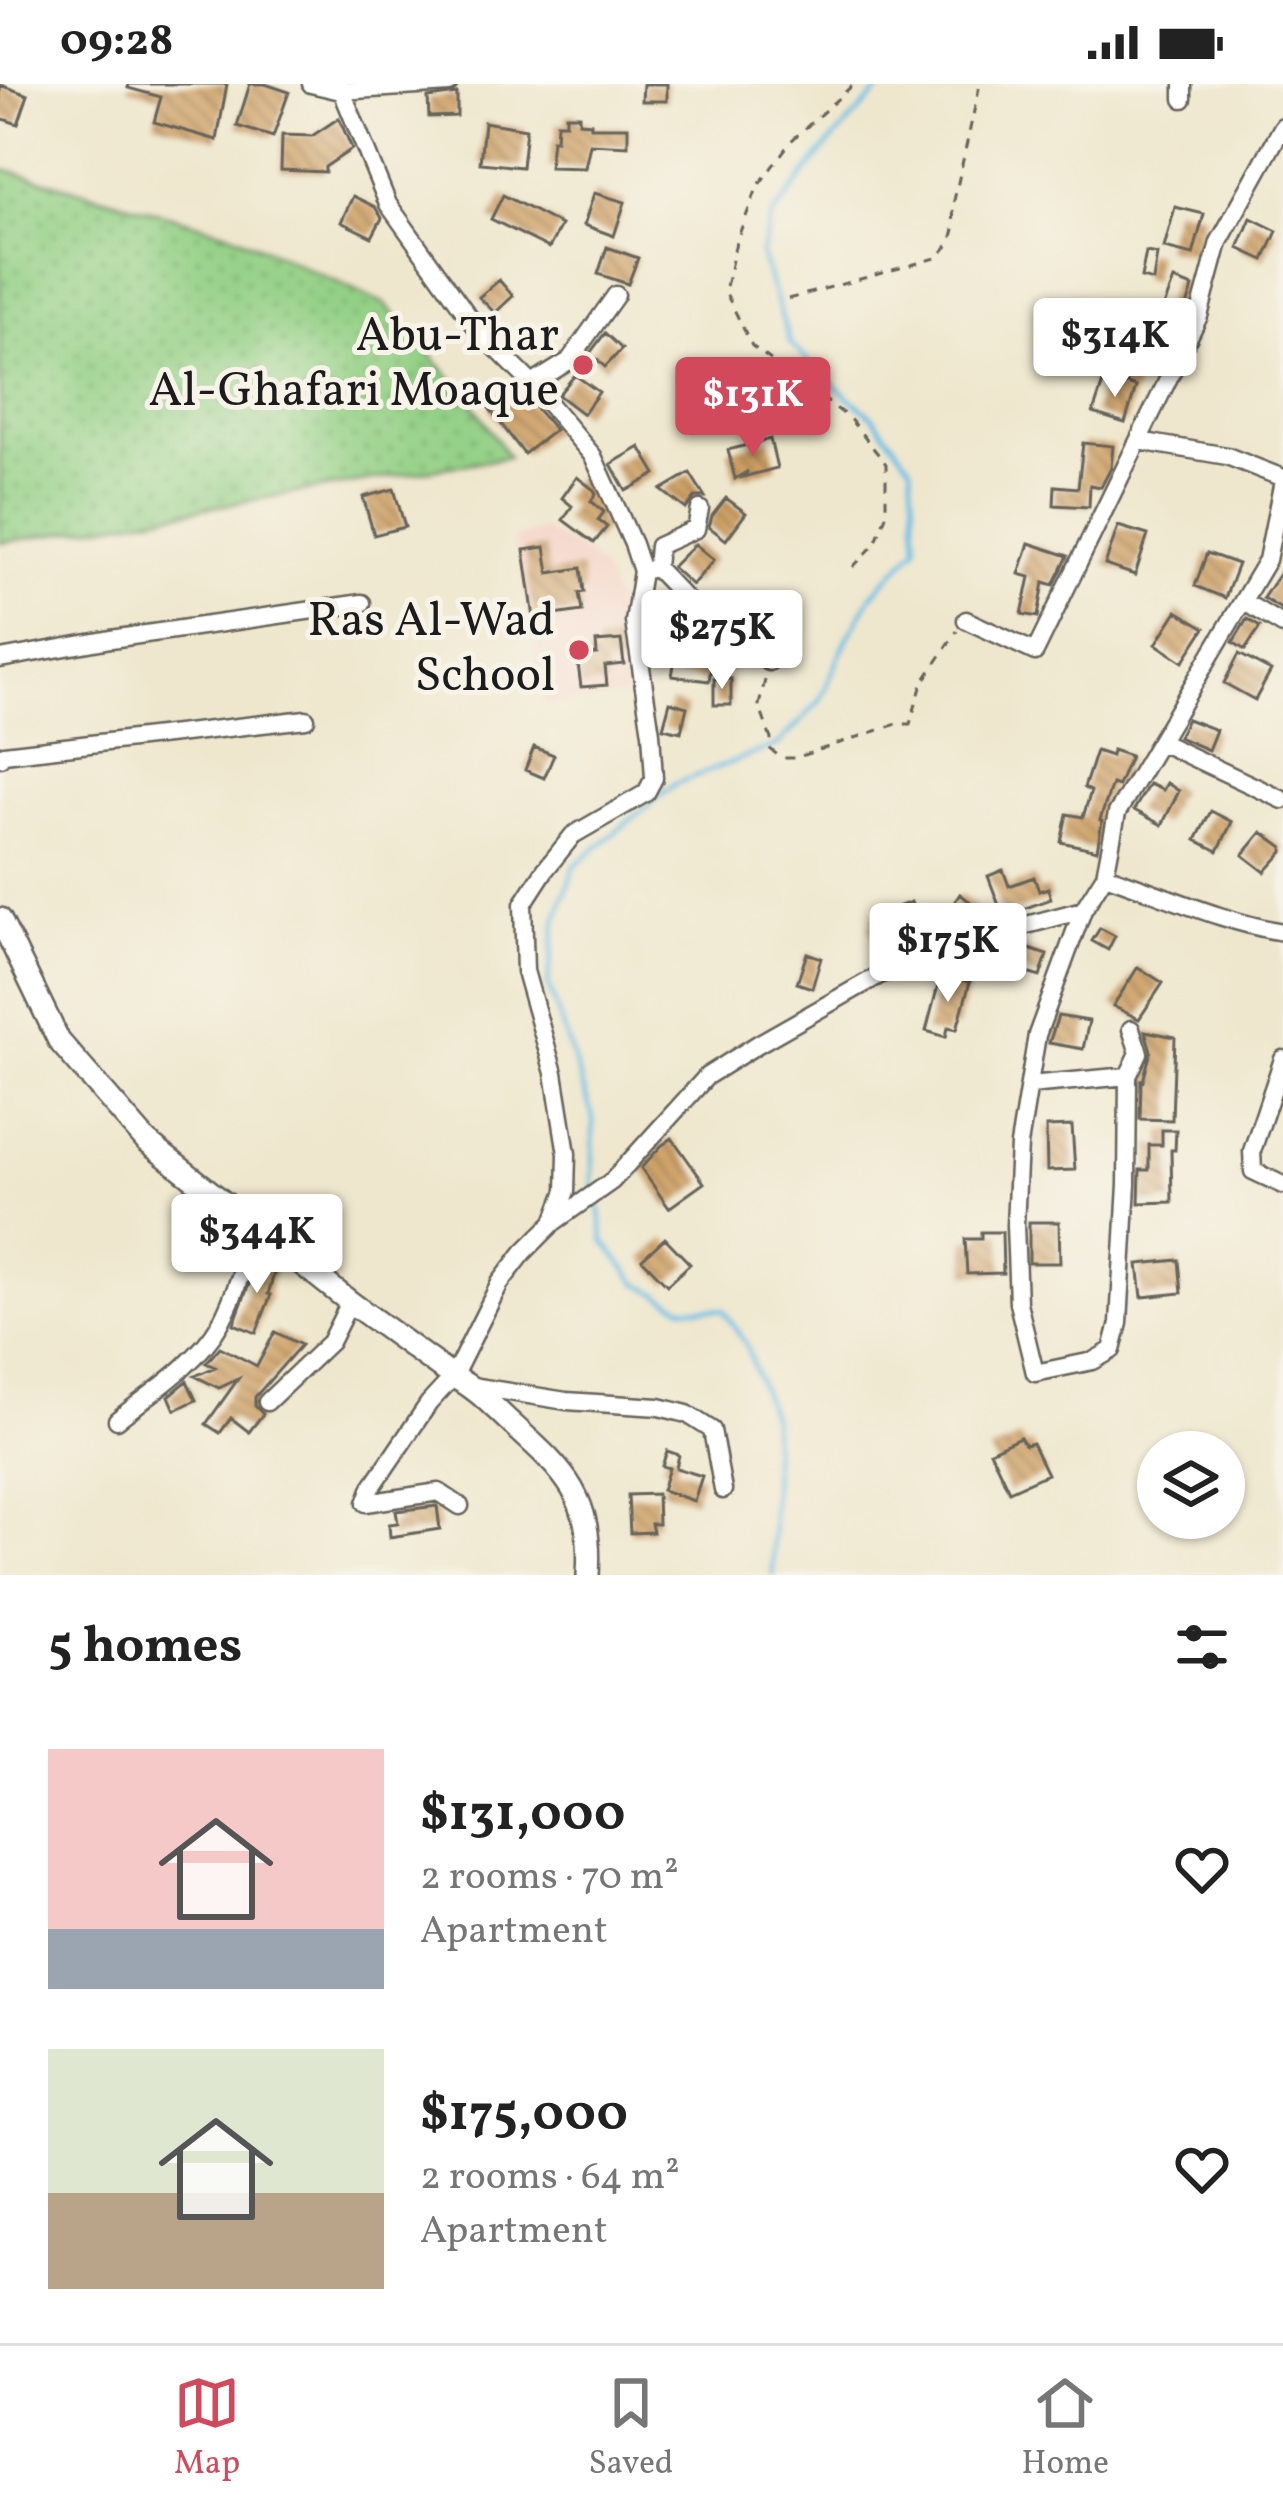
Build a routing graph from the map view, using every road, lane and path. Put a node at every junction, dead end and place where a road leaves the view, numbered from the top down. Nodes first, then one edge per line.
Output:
1 (310, 84) edge
2 (449, 84) edge
3 (854, 84) edge
4 (980, 84) edge
5 (340, 87) edge
6 (1283, 126) edge
7 (616, 295) dead end
8 (788, 299) dead end
9 (532, 384) junction
10 (1139, 441) junction
11 (1283, 480) edge
12 (700, 509) dead end
13 (853, 568) dead end
14 (649, 569) junction
15 (1244, 602) junction
16 (362, 603) dead end
17 (966, 620) joint
18 (1283, 625) edge
19 (0, 659) edge
20 (769, 662) joint
21 (306, 719) dead end
22 (1160, 742) junction
23 (0, 758) edge
24 (1283, 800) edge
25 (1106, 875) junction
26 (1083, 910) junction
27 (0, 919) edge
28 (1283, 932) edge
29 (1131, 1029) dead end
30 (1283, 1059) edge
31 (1128, 1076) junction
32 (1029, 1085) junction
33 (1283, 1185) edge
34 (554, 1222) junction
35 (255, 1226) junction
36 (350, 1302) junction
37 (462, 1382) junction
38 (267, 1402) dead end
39 (117, 1420) dead end
40 (723, 1490) dead end
41 (460, 1506) dead end
42 (588, 1575) edge

1 - 5 street
2 - 5 street
3 - 13 path
4 - 8 path
5 - 9 street
6 - 10 street
7 - 9 street
9 - 14 street
10 - 11 street
10 - 17 street
11 - 15 street
12 - 14 street
14 - 20 street
14 - 34 street
15 - 18 street
15 - 22 street
16 - 19 street
17 - 20 path
21 - 23 street
22 - 24 street
22 - 25 street
25 - 26 street
25 - 28 street
26 - 32 street
26 - 34 street
27 - 35 street
29 - 31 street
30 - 33 street
31 - 32 street
31 - 32 street
34 - 37 street
35 - 36 street
35 - 39 street
36 - 37 street
36 - 38 street
37 - 40 street
37 - 41 street
37 - 42 street

